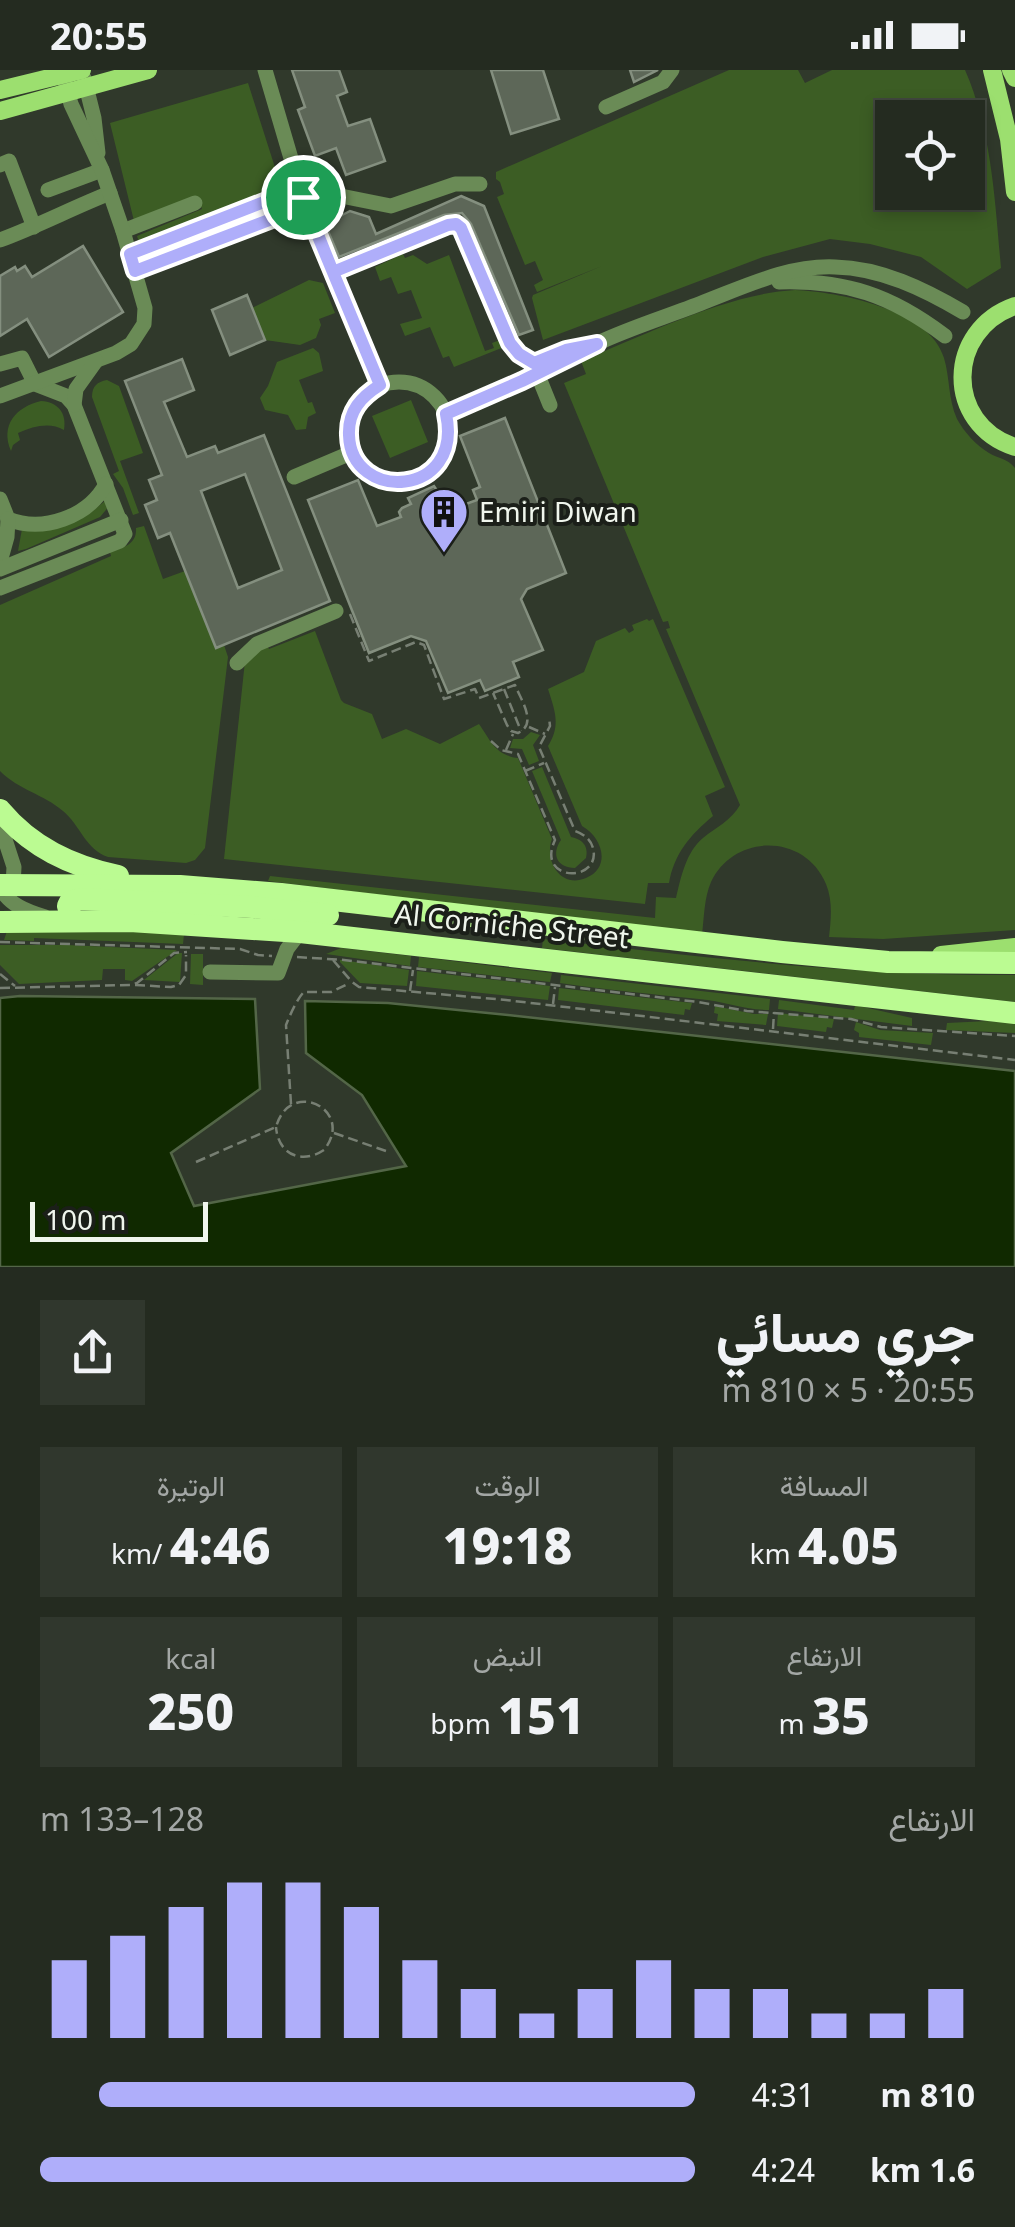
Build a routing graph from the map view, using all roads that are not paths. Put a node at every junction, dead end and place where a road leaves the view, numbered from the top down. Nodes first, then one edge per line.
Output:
1 (148, 70) edge
2 (672, 70) edge
3 (992, 70) edge
4 (1011, 70) edge
5 (264, 71) edge
6 (84, 78) edge
7 (1015, 78) edge
8 (65, 83) junction
9 (0, 90) edge
10 (606, 106) dead end
11 (0, 111) edge
12 (0, 165) edge
13 (100, 166) junction
14 (480, 184) dead end
15 (48, 190) dead end
16 (1015, 192) edge
17 (303, 197) junction
18 (111, 198) junction
19 (195, 202) dead end
20 (34, 227) junction
21 (123, 231) junction
22 (0, 240) edge
23 (333, 272) junction
24 (750, 284) junction
25 (1015, 287) edge
26 (1008, 309) edge
27 (963, 312) dead end
28 (945, 336) dead end
29 (96, 361) junction
30 (0, 364) edge
31 (535, 368) junction
32 (35, 384) junction
33 (380, 385) junction
34 (0, 396) edge
35 (550, 405) dead end
36 (74, 406) junction
37 (446, 414) junction
38 (1015, 447) edge
39 (353, 452) junction
40 (294, 478) dead end
41 (106, 484) junction
42 (0, 499) edge
43 (8, 519) junction
44 (121, 520) junction
45 (0, 566) edge
46 (0, 588) edge
47 (336, 611) road end
48 (237, 663) dead end
49 (0, 810) edge
50 (0, 824) edge
51 (155, 884) junction
52 (4, 890) edge
53 (480, 918) junction
54 (64, 921) junction
55 (0, 922) edge
56 (268, 929) junction
57 (300, 932) junction
58 (1015, 947) edge
59 (283, 959) junction
60 (888, 962) junction
61 (1015, 963) edge
62 (210, 972) dead end
63 (1015, 1012) edge

1 - 6 main road
2 - 10 street
3 - 16 main road
4 - 7 main road
5 - 17 street
6 - 8 main road
6 - 13 street
8 - 9 main road
8 - 11 main road
8 - 13 street
12 - 20 street
13 - 15 street
13 - 18 street
14 - 17 street
17 - 23 street
18 - 20 street
18 - 21 street
19 - 21 street
20 - 22 street
21 - 29 street
23 - 31 street
23 - 33 street
24 - 27 street
24 - 28 street
24 - 31 street
25 - 26 main road
26 - 38 main road
29 - 32 street
29 - 36 street
30 - 32 street
31 - 35 street
31 - 37 street
32 - 34 street
32 - 36 street
33 - 37 street
33 - 39 street
36 - 41 street
37 - 39 street
39 - 40 street
41 - 43 street
41 - 44 street
42 - 43 street
43 - 45 street
44 - 45 street
44 - 46 street
47 - 48 street
49 - 51 highway
50 - 52 street
51 - 52 highway, Al Corniche Street
51 - 53 highway, Al Corniche Street
52 - 54 street
53 - 54 highway
53 - 60 highway, Al Corniche Street
54 - 55 highway, Al Corniche Street
54 - 56 highway, Al Corniche Street
56 - 57 highway, Al Corniche Street
56 - 59 street
57 - 59 street
57 - 63 highway, Al Corniche Street
58 - 60 main road
59 - 62 street
60 - 61 highway, Al Corniche Street

